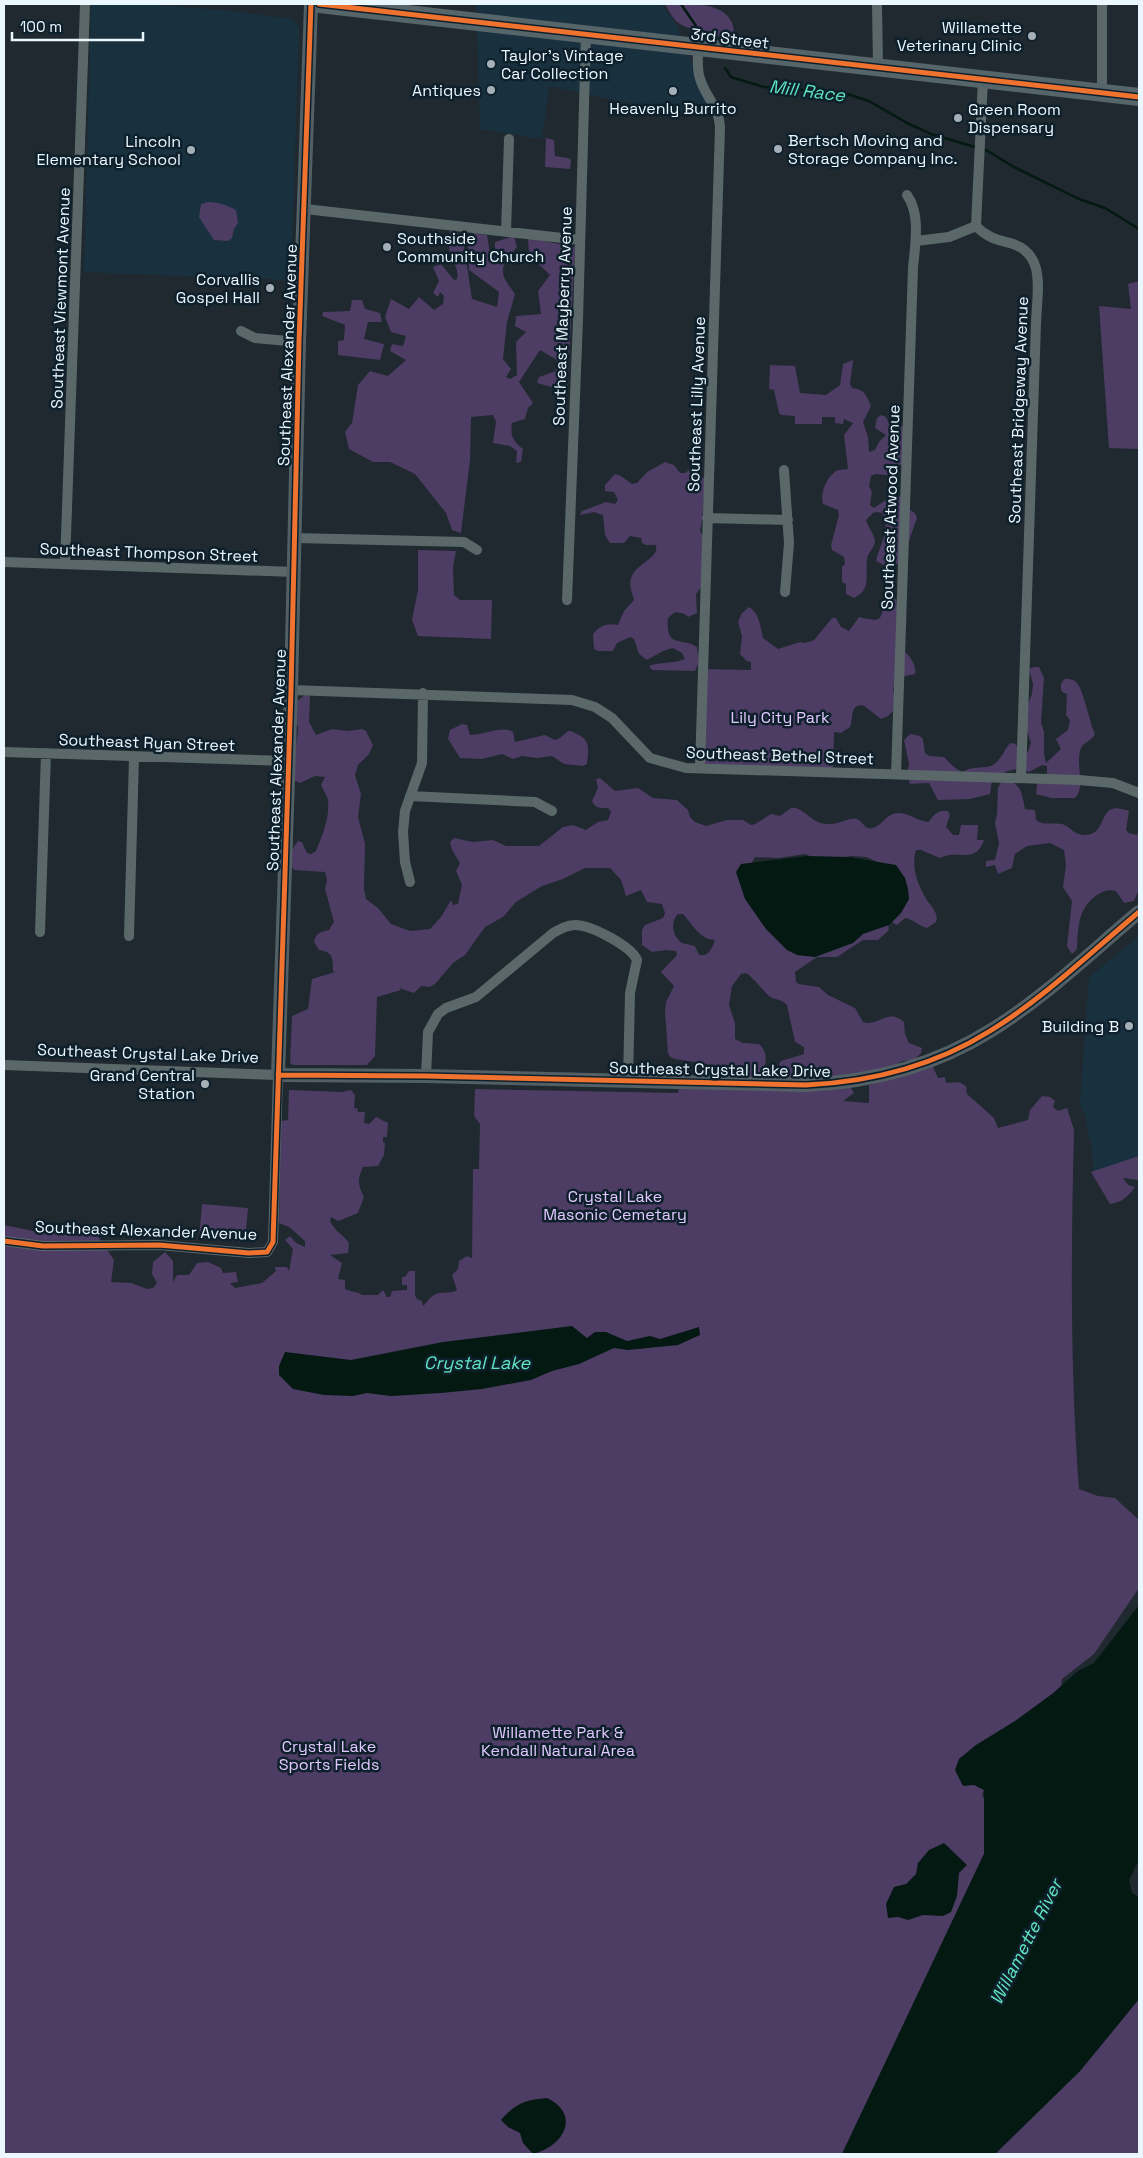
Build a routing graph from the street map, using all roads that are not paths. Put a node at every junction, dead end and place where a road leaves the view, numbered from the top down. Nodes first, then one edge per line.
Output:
1 (85, 4) edge
2 (312, 4) edge
3 (319, 4) edge
4 (877, 4) edge
5 (1102, 4) edge
6 (586, 34) junction
7 (698, 47) junction
8 (878, 68) junction
9 (983, 79) junction
10 (1102, 93) junction
11 (1139, 97) edge
12 (509, 139) dead end
13 (907, 195) dead end
14 (305, 209) junction
15 (976, 226) junction
16 (506, 232) junction
17 (580, 240) junction
18 (916, 241) junction
19 (241, 331) dead end
20 (299, 342) junction
21 (784, 470) dead end
22 (707, 518) junction
23 (788, 520) junction
24 (295, 538) junction
25 (477, 550) dead end
26 (4, 562) edge
27 (65, 564) junction
28 (294, 572) junction
29 (785, 592) dead end
30 (567, 600) dead end
31 (291, 690) junction
32 (423, 693) junction
33 (4, 752) edge
34 (46, 753) junction
35 (134, 757) junction
36 (288, 761) junction
37 (700, 768) junction
38 (896, 774) junction
39 (1021, 778) junction
40 (1139, 784) edge
41 (1124, 786) junction
42 (1139, 792) edge
43 (410, 796) junction
44 (552, 811) dead end
45 (410, 882) dead end
46 (1139, 912) edge
47 (40, 932) dead end
48 (129, 936) dead end
49 (4, 1065) edge
50 (278, 1075) junction
51 (426, 1076) junction
52 (628, 1080) junction
53 (4, 1241) edge

1 - 27 street, Southeast Viewmont Avenue
2 - 14 street, Southeast Alexander Avenue
3 - 6 highway, 3rd Street
4 - 8 street
5 - 10 street
6 - 7 highway, 3rd Street
6 - 17 street, Southeast Mayberry Avenue
7 - 8 highway, 3rd Street
7 - 22 street, Southeast Lilly Avenue
8 - 9 highway, 3rd Street
9 - 10 highway, 3rd Street
9 - 15 street
10 - 11 highway, 3rd Street
12 - 16 street
13 - 18 street, Southeast Atwood Avenue
14 - 16 street
14 - 20 street, Southeast Alexander Avenue
15 - 18 street
15 - 39 street, Southeast Bridgeway Avenue
16 - 17 street
17 - 30 street, Southeast Mayberry Avenue
18 - 38 street, Southeast Atwood Avenue
19 - 20 street
20 - 24 street, Southeast Alexander Avenue
21 - 23 street
22 - 23 street
22 - 37 street, Southeast Lilly Avenue
23 - 29 street
24 - 25 street
24 - 28 street, Southeast Alexander Avenue
26 - 27 street, Southeast Thompson Street
27 - 28 street, Southeast Thompson Street
28 - 31 street, Southeast Alexander Avenue
31 - 32 street, Southeast Bethel Street
31 - 36 street, Southeast Alexander Avenue
32 - 37 street, Southeast Bethel Street
32 - 43 street
33 - 34 street, Southeast Ryan Street
34 - 35 street, Southeast Ryan Street
34 - 47 street
35 - 36 street, Southeast Ryan Street
35 - 48 street
36 - 50 street, Southeast Alexander Avenue
37 - 38 street, Southeast Bethel Street
38 - 39 street, Southeast Bethel Street
39 - 41 street, Southeast Bethel Street
40 - 41 street
41 - 42 street, Southeast Bethel Street
43 - 44 street
43 - 45 street
46 - 52 street, Southeast Crystal Lake Drive
49 - 50 street, Southeast Crystal Lake Drive
50 - 51 street, Southeast Crystal Lake Drive
50 - 53 street, Southeast Alexander Avenue
51 - 52 street, Southeast Crystal Lake Drive
51 - 52 street

